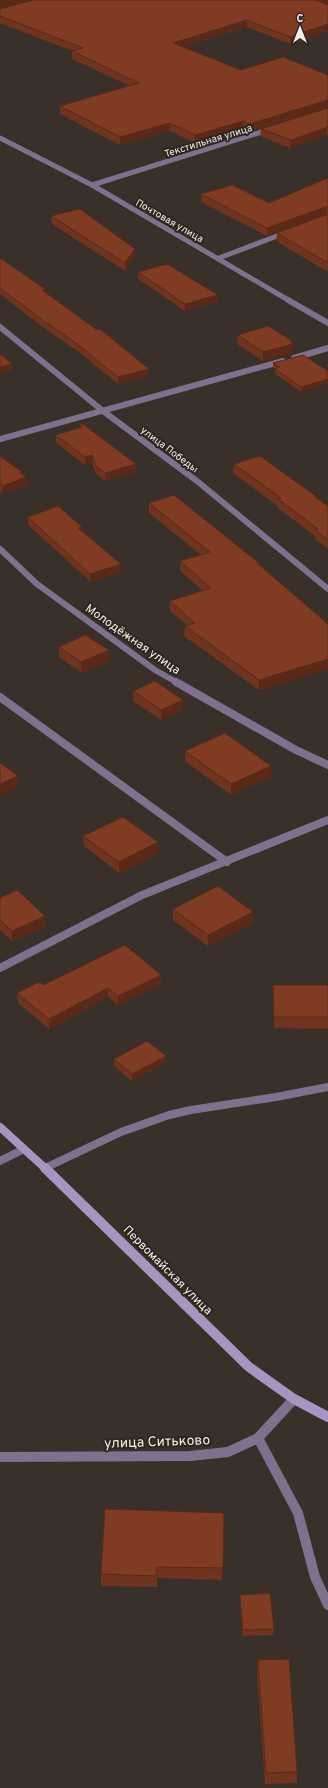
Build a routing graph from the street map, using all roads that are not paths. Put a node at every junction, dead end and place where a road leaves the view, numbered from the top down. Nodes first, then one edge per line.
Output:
1 (276, 128) edge
2 (0, 138) edge
3 (92, 185) junction
4 (292, 231) edge
5 (219, 258) junction
6 (328, 323) edge
7 (0, 327) edge
8 (328, 348) edge
9 (103, 412) junction
10 (0, 439) edge
11 (0, 549) edge
12 (328, 589) edge
13 (0, 697) edge
14 (328, 765) edge
15 (328, 820) edge
16 (227, 862) junction
17 (0, 968) edge
18 (328, 1087) edge
19 (0, 1127) edge
20 (24, 1149) junction
21 (0, 1161) edge
22 (45, 1168) junction
23 (294, 1400) junction
24 (328, 1417) edge
25 (258, 1438) junction
26 (0, 1457) edge
27 (328, 1605) edge

1 - 3 street, Текстильная улица
2 - 3 street, Почтовая улица
3 - 5 street, Почтовая улица
4 - 5 street
5 - 6 street, Почтовая улица
7 - 9 street, улица Победы
8 - 9 street
9 - 10 street
9 - 12 street, улица Победы
11 - 14 street, Молодёжная улица
13 - 16 street
15 - 16 street
16 - 17 street
18 - 22 street
19 - 20 main road, Первомайская улица
20 - 21 street
20 - 22 main road, Первомайская улица
22 - 23 main road, Первомайская улица
23 - 24 main road, Первомайская улица
23 - 25 street, улица Ситьково
25 - 26 street, улица Ситьково
25 - 27 street

